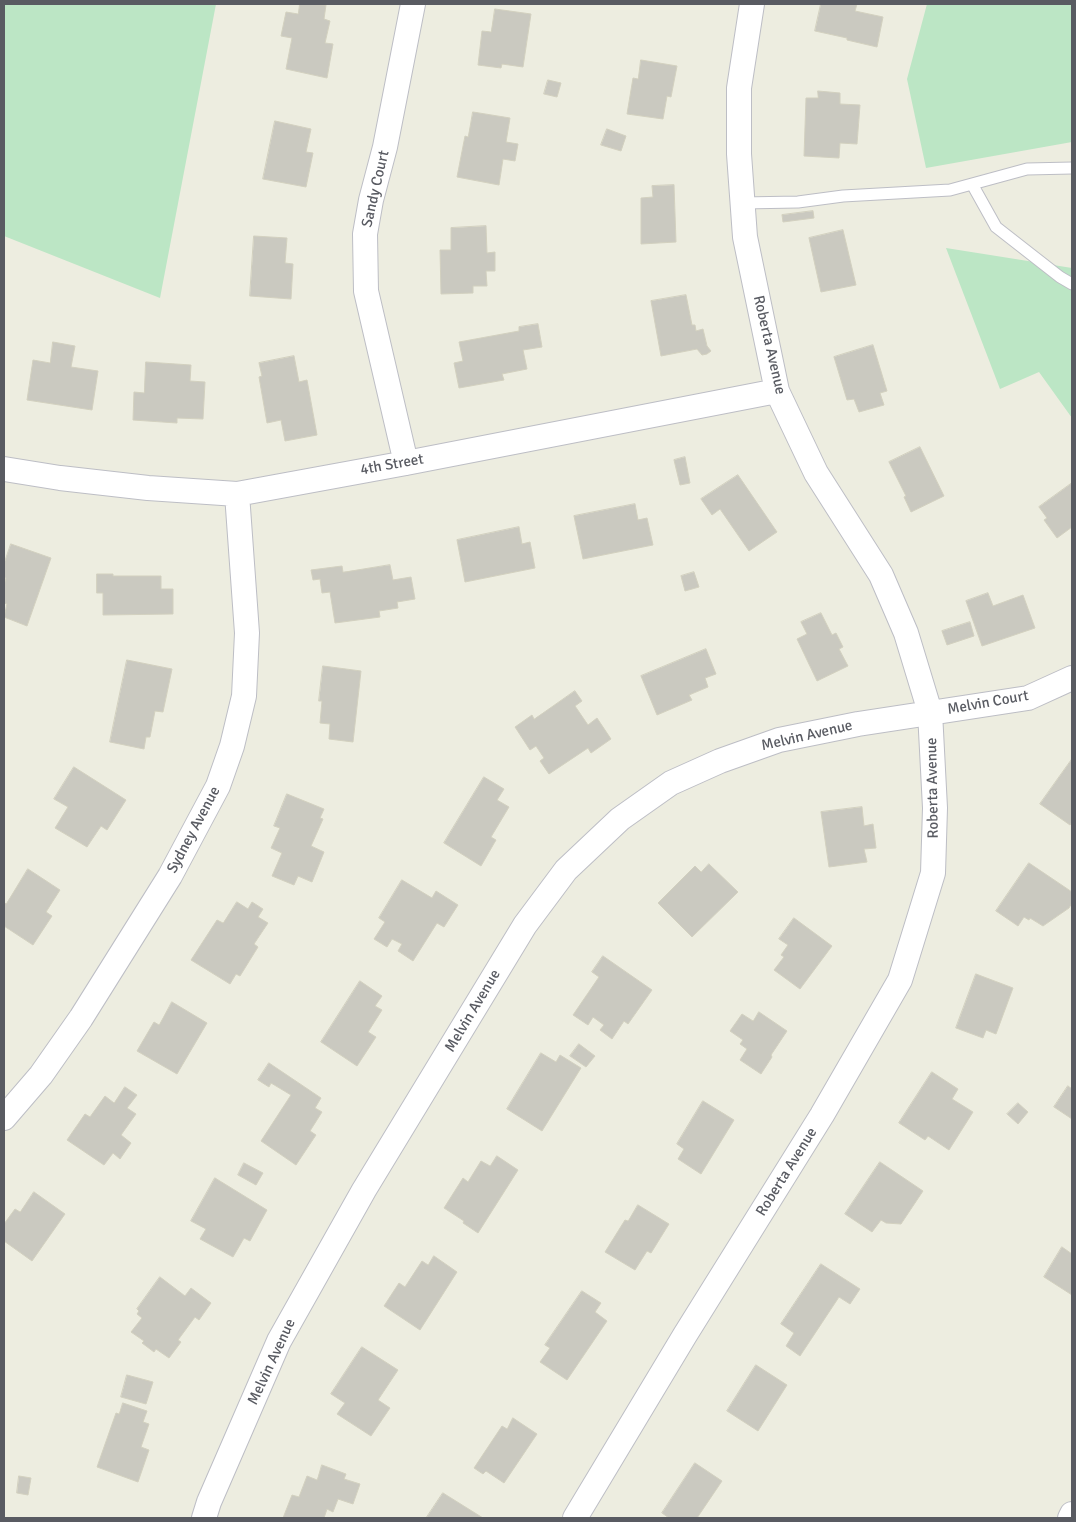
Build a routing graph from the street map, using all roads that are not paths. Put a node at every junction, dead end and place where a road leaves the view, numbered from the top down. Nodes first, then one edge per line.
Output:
1 (413, 4) edge
2 (747, 5) edge
3 (1072, 168) edge
4 (972, 184) junction
5 (742, 204) junction
6 (1072, 284) edge
7 (777, 391) junction
8 (406, 463) junction
9 (4, 469) edge
10 (236, 494) junction
11 (1072, 678) edge
12 (930, 712) junction
13 (4, 1118) edge
14 (1072, 1514) edge
15 (204, 1518) edge
16 (575, 1518) edge
17 (1070, 1518) edge

1 - 8 street, Sandy Court
2 - 5 street, Roberta Avenue
3 - 4 lane
4 - 5 lane
4 - 6 lane
5 - 7 street, Roberta Avenue
7 - 8 street, 4th Street
7 - 12 street, Roberta Avenue
8 - 10 street, 4th Street
9 - 10 street, 4th Street
10 - 13 street, Sydney Avenue
11 - 12 street, Melvin Court
12 - 15 street, Melvin Avenue
12 - 16 street, Roberta Avenue
14 - 17 street

